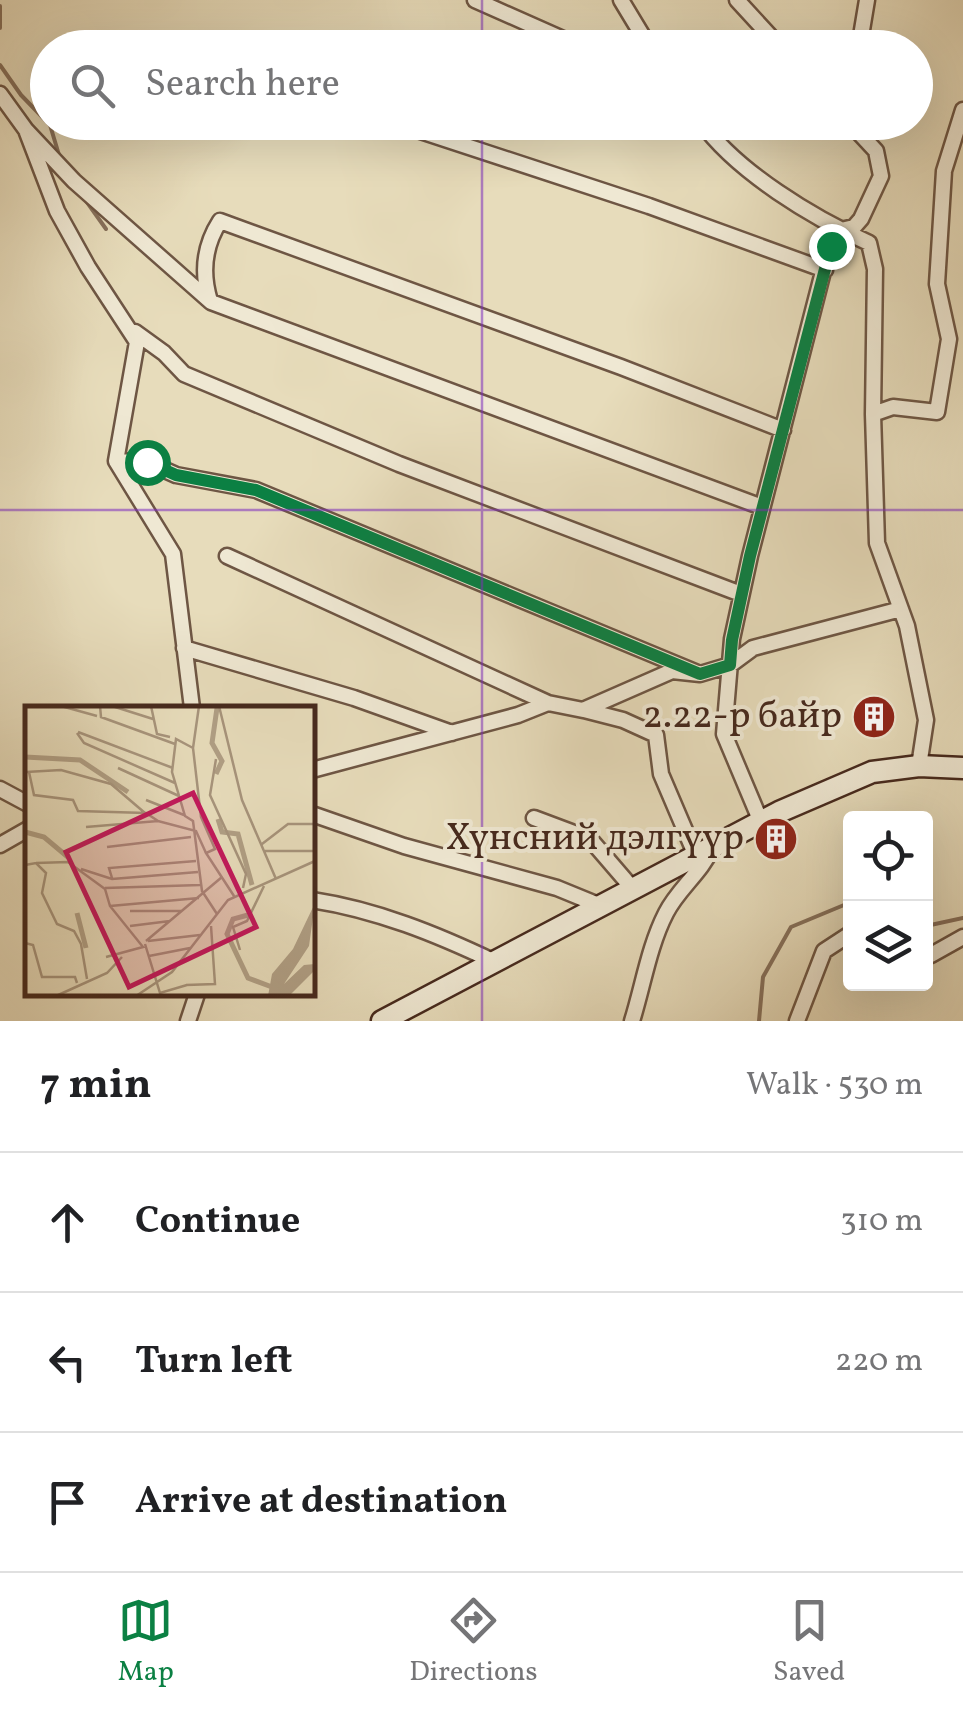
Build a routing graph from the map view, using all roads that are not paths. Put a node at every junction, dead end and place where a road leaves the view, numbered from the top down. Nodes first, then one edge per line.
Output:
1 (474, 0) edge
2 (621, 0) edge
3 (737, 0) edge
4 (867, 0) edge
5 (542, 30) edge
6 (639, 30) edge
7 (764, 30) edge
8 (862, 30) edge
9 (0, 94) edge
10 (963, 110) edge
11 (26, 130) junction
12 (30, 134) edge
13 (35, 140) edge
14 (448, 140) edge
15 (714, 140) edge
16 (866, 140) edge
17 (841, 230) junction
18 (825, 270) junction
19 (211, 302) junction
20 (131, 329) junction
21 (872, 414) junction
22 (783, 430) junction
23 (116, 461) junction
24 (762, 507) junction
25 (227, 556) dead end
26 (742, 594) junction
27 (901, 610) junction
28 (184, 648) junction
29 (730, 665) junction
30 (700, 674) junction
31 (548, 703) junction
32 (192, 706) edge
33 (583, 710) junction
34 (453, 733) junction
35 (919, 766) junction
36 (963, 768) edge
37 (315, 769) edge
38 (0, 790) edge
39 (25, 802) edge
40 (315, 815) edge
41 (534, 818) dead end
42 (761, 822) junction
43 (25, 831) edge
44 (0, 845) edge
45 (704, 852) junction
46 (633, 889) junction
47 (315, 900) edge
48 (600, 906) junction
49 (963, 937) edge
50 (843, 939) edge
51 (933, 953) edge
52 (495, 962) junction
53 (196, 996) edge
54 (188, 1021) edge
55 (382, 1021) edge
56 (632, 1021) edge
57 (797, 1021) edge

1 - 5 street
2 - 6 street
3 - 7 street
4 - 8 street
9 - 11 street
10 - 21 street
11 - 12 street
11 - 20 street
13 - 19 street
14 - 18 street
15 - 17 street
16 - 17 street
17 - 18 street
17 - 21 street
18 - 22 street
19 - 22 street
19 - 24 street
20 - 23 street
20 - 26 street
21 - 27 street
22 - 24 street
23 - 28 street
23 - 30 street
24 - 26 street
25 - 31 street
26 - 29 street
27 - 29 street
27 - 35 street
28 - 32 street
28 - 34 street
29 - 30 street
29 - 42 street
30 - 33 street
31 - 33 street
31 - 34 street
33 - 45 street
34 - 37 street
35 - 36 main road
35 - 42 main road
38 - 39 street
40 - 48 street
41 - 46 street
42 - 45 main road
43 - 44 street
45 - 46 main road
45 - 56 street
46 - 48 main road
47 - 52 street
48 - 52 main road
49 - 51 street
50 - 57 street
52 - 55 main road
53 - 54 street

